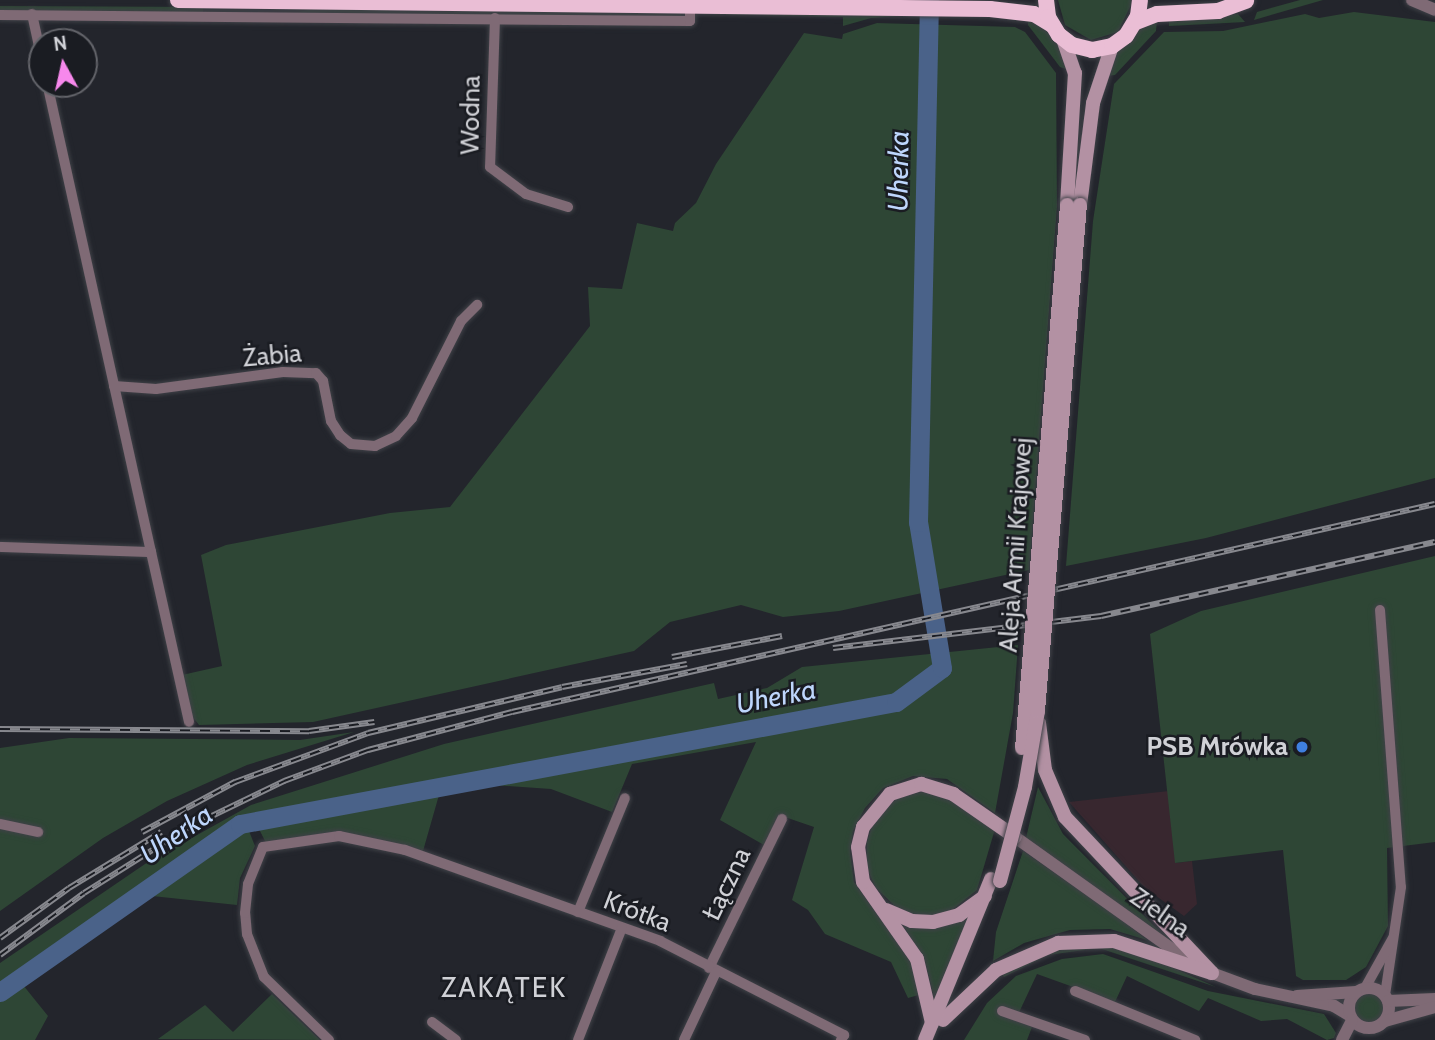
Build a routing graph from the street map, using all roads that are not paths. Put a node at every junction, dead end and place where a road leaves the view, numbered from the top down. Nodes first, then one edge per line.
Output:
1 (178, 0) edge
2 (1046, 0) edge
3 (1140, 0) edge
4 (1238, 0) edge
5 (1251, 0) edge
6 (1412, 0) edge
7 (1246, 1) edge
8 (1435, 10) edge
9 (690, 13) junction
10 (32, 14) junction
11 (0, 15) edge
12 (495, 18) junction
13 (1136, 22) junction
14 (1052, 25) junction
15 (35, 28) edge
16 (1063, 39) junction
17 (1112, 46) junction
18 (50, 98) edge
19 (1074, 205) junction
20 (568, 207) dead end
21 (477, 305) dead end
22 (114, 386) junction
23 (0, 547) edge
24 (151, 552) junction
25 (1380, 610) dead end
26 (1038, 711) junction
27 (189, 722) dead end
28 (625, 798) dead end
29 (782, 819) dead end
30 (0, 824) edge
31 (38, 832) dead end
32 (1015, 837) joint
33 (996, 880) junction
34 (986, 895) junction
35 (885, 909) junction
36 (579, 912) junction
37 (622, 928) junction
38 (1396, 932) junction
39 (713, 970) junction
40 (1212, 973) junction
41 (1360, 990) junction
42 (1075, 991) dead end
43 (1293, 997) junction
44 (1386, 998) junction
45 (1435, 999) edge
46 (1435, 1007) edge
47 (1002, 1011) dead end
48 (1351, 1017) junction
49 (1385, 1021) junction
50 (432, 1022) dead end
51 (938, 1022) junction
52 (1370, 1028) junction
53 (843, 1038) edge
54 (328, 1040) edge
55 (456, 1040) edge
56 (579, 1040) edge
57 (684, 1040) edge
58 (925, 1040) edge
59 (935, 1040) edge
60 (1085, 1040) edge
61 (1195, 1040) edge
62 (1342, 1040) edge
63 (1357, 1040) edge

1 - 9 highway
2 - 14 highway
3 - 13 highway
4 - 7 highway
5 - 7 highway
6 - 8 street
7 - 13 highway
9 - 12 street
9 - 14 highway
10 - 11 street
10 - 12 street
10 - 15 street
12 - 20 street, Wodna
13 - 17 highway
14 - 16 highway
16 - 17 highway
16 - 19 main road, Aleja Armii Krajowej
17 - 19 main road, Aleja Armii Krajowej
18 - 22 street
19 - 26 main road, Aleja Armii Krajowej, bridge
19 - 33 main road, Aleja Armii Krajowej, bridge
21 - 22 street, Żabia
22 - 24 street
23 - 24 street
24 - 27 street
25 - 38 street
26 - 33 main road, Aleja Armii Krajowej, bridge
26 - 40 main road, bridge
28 - 36 street
29 - 39 street, Łączna
30 - 31 street
32 - 35 main road
32 - 40 street, Zielna
33 - 34 main road, Aleja Armii Krajowej
33 - 51 main road, Aleja Armii Krajowej
34 - 35 main road
34 - 51 main road, Aleja Armii Krajowej
35 - 51 main road
36 - 37 street, Krótka
36 - 54 street, Krótka
37 - 39 street, Krótka
37 - 56 street
38 - 41 street
38 - 44 street
39 - 53 street, Krótka
39 - 57 street, Łączna
40 - 43 street, Zielna
40 - 51 main road
41 - 43 street, Zielna
41 - 44 street
41 - 48 street
42 - 61 street
43 - 48 street, Zielna
44 - 45 street
44 - 49 street
46 - 49 street
47 - 60 street
48 - 52 street
48 - 62 street
49 - 52 street
50 - 55 street
51 - 58 main road, Aleja Armii Krajowej
51 - 59 main road, Aleja Armii Krajowej
52 - 63 street

